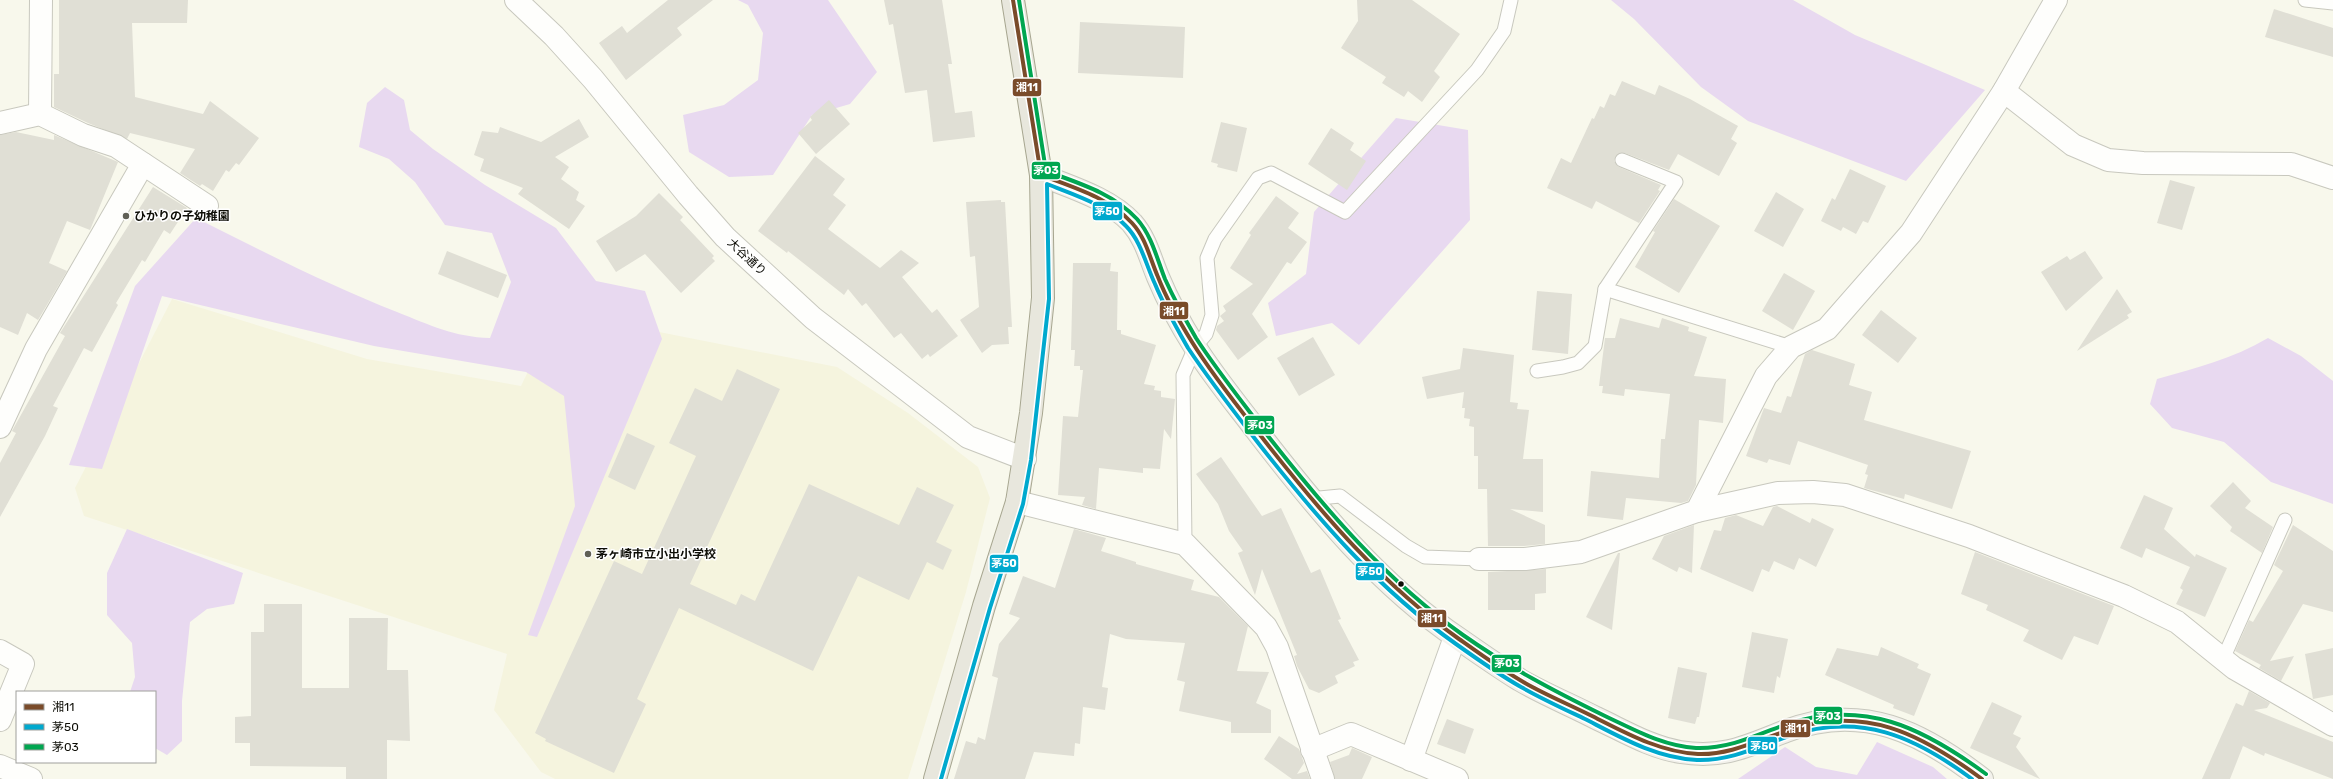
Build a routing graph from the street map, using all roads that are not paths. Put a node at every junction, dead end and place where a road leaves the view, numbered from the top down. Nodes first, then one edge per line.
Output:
1 (41, 0) edge
2 (516, 0) edge
3 (1013, 0) edge
4 (1511, 0) edge
5 (2056, 0) edge
6 (2306, 0) edge
7 (2333, 3) edge
8 (2004, 90) junction
9 (40, 114) junction
10 (0, 123) edge
11 (1622, 160) dead end
12 (143, 164) junction
13 (1041, 174) junction
14 (2333, 178) edge
15 (207, 206) dead end
16 (1605, 289) junction
17 (1195, 347) junction
18 (1791, 347) junction
19 (1537, 371) dead end
20 (0, 427) edge
21 (1025, 459) junction
22 (1309, 498) junction
23 (1017, 502) junction
24 (1697, 512) junction
25 (2285, 520) dead end
26 (1185, 544) junction
27 (1479, 559) joint
28 (1455, 637) junction
29 (0, 651) edge
30 (2223, 659) junction
31 (0, 720) edge
32 (2333, 725) edge
33 (1312, 750) junction
34 (1411, 760) junction
35 (0, 766) edge
36 (31, 779) edge
37 (935, 779) edge
38 (1323, 779) edge
39 (1457, 779) edge
40 (1982, 779) edge

1 - 9 street
2 - 21 street, 大谷通り
3 - 13 main road
4 - 17 lane
5 - 8 street
6 - 7 lane
8 - 14 street
8 - 18 street
9 - 10 street
9 - 12 street
11 - 16 lane
12 - 15 street
12 - 20 street
13 - 17 main road
13 - 21 main road
16 - 18 lane
16 - 19 lane
17 - 22 main road
17 - 26 lane
18 - 24 street
21 - 23 main road
22 - 27 lane
22 - 28 main road
23 - 26 street
23 - 37 main road
24 - 27 street
24 - 30 street
25 - 30 lane
26 - 33 street
28 - 34 street
28 - 40 main road
29 - 31 street
30 - 32 street
33 - 34 street
33 - 38 street
34 - 39 street
35 - 36 street

